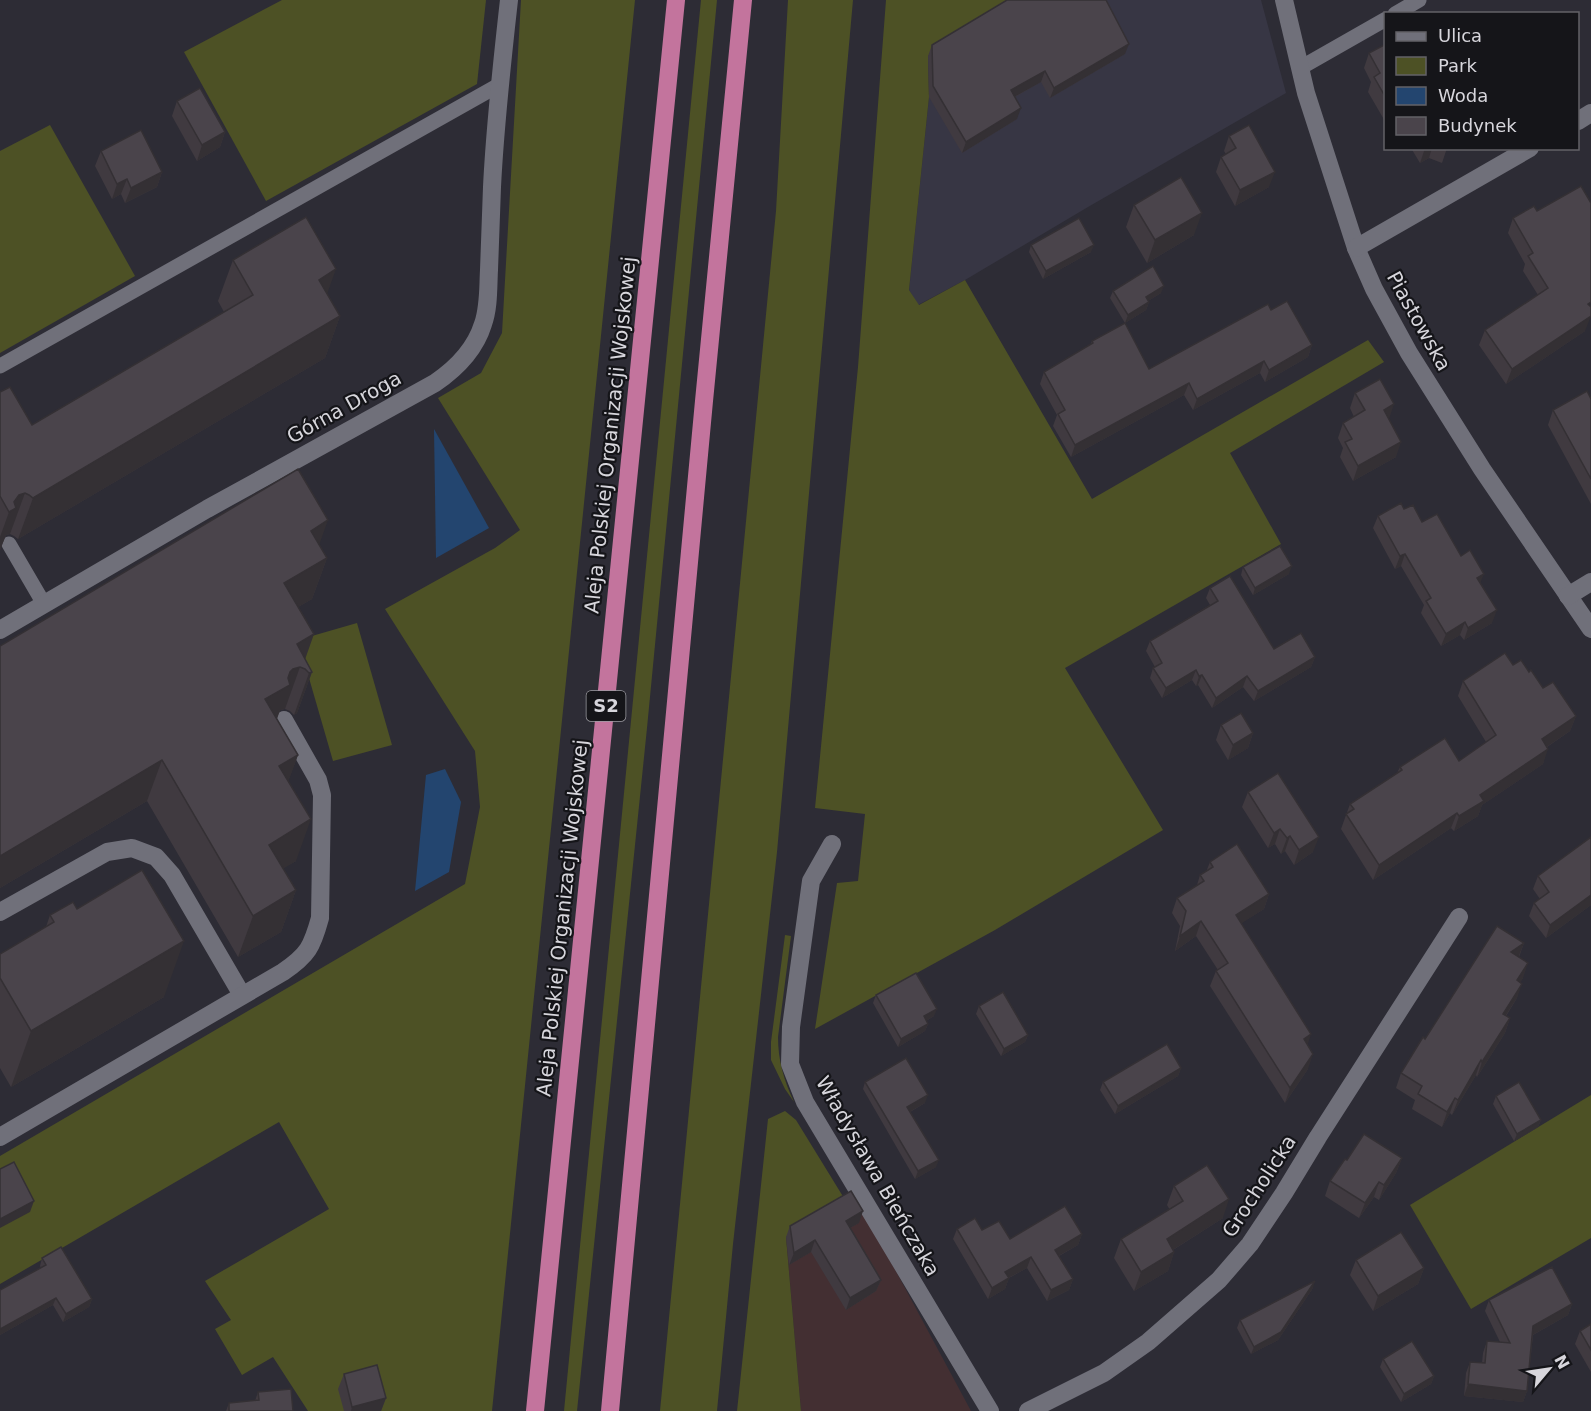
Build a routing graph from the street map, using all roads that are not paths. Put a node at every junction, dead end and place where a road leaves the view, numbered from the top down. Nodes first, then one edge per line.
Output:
1 (509, 0) edge
2 (676, 0) edge
3 (743, 0) edge
4 (1284, 0) edge
5 (1419, 0) edge
6 (1398, 12) edge
7 (1384, 20) edge
8 (1299, 68) junction
9 (499, 85) junction
10 (1527, 150) edge
11 (1356, 248) junction
12 (0, 366) edge
13 (9, 544) edge
14 (1591, 582) edge
15 (1569, 596) junction
16 (44, 604) junction
17 (1591, 629) edge
18 (0, 630) edge
19 (284, 720) edge
20 (832, 844) dead end
21 (0, 912) edge
22 (1459, 917) dead end
23 (242, 995) junction
24 (0, 1137) edge
25 (535, 1411) edge
26 (610, 1411) edge
27 (990, 1411) edge
28 (1028, 1411) edge

1 - 9 street, Górna Droga
2 - 25 highway, Aleja Polskiej Organizacji Wojskowej / S2
3 - 26 highway
4 - 8 street, Piastowska
5 - 6 lane
7 - 8 lane
8 - 11 street, Piastowska
9 - 12 lane
9 - 16 street, Górna Droga
10 - 11 street
11 - 15 street, Piastowska
13 - 16 lane
14 - 15 street
15 - 17 street, Piastowska
16 - 18 street, Górna Droga
19 - 23 street
20 - 27 street, Władysława Bieńczaka
21 - 23 street
22 - 28 street, Grocholicka
23 - 24 street

